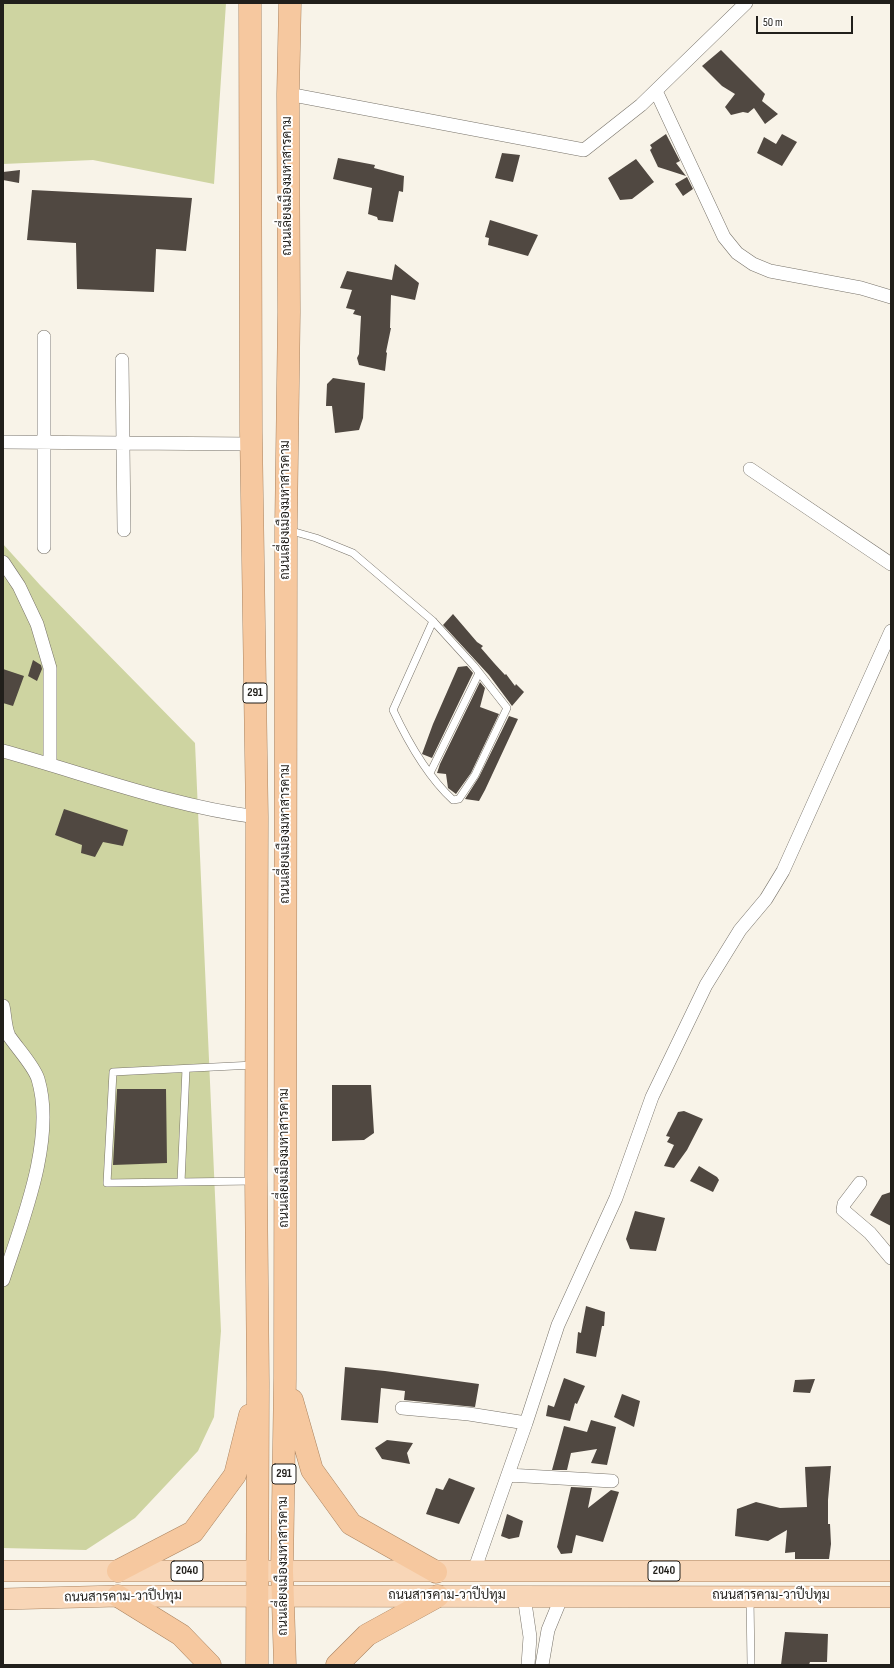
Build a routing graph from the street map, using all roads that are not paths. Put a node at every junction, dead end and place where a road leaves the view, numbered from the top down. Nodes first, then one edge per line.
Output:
1 (250, 3) edge
2 (290, 3) edge
3 (746, 3) edge
4 (656, 91) junction
5 (288, 94) junction
6 (891, 297) edge
7 (44, 337) dead end
8 (122, 360) dead end
9 (3, 442) edge
10 (45, 442) junction
11 (122, 443) junction
12 (252, 444) junction
13 (750, 469) dead end
14 (124, 530) dead end
15 (286, 530) junction
16 (44, 546) dead end
17 (3, 562) edge
18 (891, 564) edge
19 (433, 621) junction
20 (891, 631) edge
21 (479, 673) junction
22 (3, 751) edge
23 (50, 764) junction
24 (430, 773) junction
25 (257, 817) junction
26 (3, 1006) edge
27 (256, 1065) junction
28 (186, 1069) junction
29 (256, 1181) junction
30 (181, 1182) junction
31 (860, 1183) dead end
32 (891, 1258) edge
33 (3, 1280) edge
34 (285, 1378) junction
35 (258, 1383) junction
36 (402, 1408) dead end
37 (526, 1423) junction
38 (508, 1475) junction
39 (612, 1480) dead end
40 (3, 1571) edge
41 (118, 1571) junction
42 (257, 1571) junction
43 (282, 1571) junction
44 (474, 1571) junction
45 (829, 1571) junction
46 (891, 1571) edge
47 (436, 1572) junction
48 (118, 1596) junction
49 (257, 1596) junction
50 (282, 1596) junction
51 (438, 1596) junction
52 (524, 1596) junction
53 (562, 1596) junction
54 (750, 1596) junction
55 (829, 1596) junction
56 (891, 1597) edge
57 (3, 1599) edge
58 (210, 1665) edge
59 (257, 1665) edge
60 (285, 1665) edge
61 (337, 1665) edge
62 (528, 1665) edge
63 (542, 1665) edge
64 (750, 1665) edge

1 - 12 highway, ถนนเลี่ยงเมืองมหาสารคาม / 291
2 - 5 highway, ถนนเลี่ยงเมืองมหาสารคาม / 291
3 - 4 street
4 - 5 street
4 - 6 street
5 - 15 highway, ถนนเลี่ยงเมืองมหาสารคาม / 291
7 - 10 street
8 - 11 street
9 - 10 street
10 - 11 street
10 - 16 street
11 - 12 street
11 - 14 street
12 - 25 highway, ถนนเลี่ยงเมืองมหาสารคาม / 291
13 - 18 street
15 - 19 lane
15 - 34 highway, ถนนเลี่ยงเมืองมหาสารคาม / 291
17 - 23 street
19 - 21 lane
19 - 24 lane
20 - 37 street
21 - 24 lane
21 - 24 lane
22 - 23 street
23 - 25 street
25 - 27 highway, ถนนเลี่ยงเมืองมหาสารคาม / 291
26 - 33 street
27 - 28 lane
27 - 29 highway, ถนนเลี่ยงเมืองมหาสารคาม / 291
28 - 30 lane
28 - 30 lane
29 - 30 lane
29 - 35 highway, ถนนเลี่ยงเมืองมหาสารคาม / 291
31 - 32 street
34 - 43 highway, ถนนเลี่ยงเมืองมหาสารคาม / 291
34 - 47 highway
35 - 41 highway
35 - 42 highway, ถนนเลี่ยงเมืองมหาสารคาม / 291
36 - 37 street
37 - 38 street
38 - 39 street
38 - 44 street
40 - 41 main road, ถนนสารคาม-วาปีปทุม / 2040
41 - 42 main road, ถนนสารคาม-วาปีปทุม / 2040
42 - 43 main road, ถนนสารคาม-วาปีปทุม / 2040
42 - 49 highway, ถนนเลี่ยงเมืองมหาสารคาม / 291
43 - 47 main road, ถนนสารคาม-วาปีปทุม / 2040
43 - 50 highway, ถนนเลี่ยงเมืองมหาสารคาม / 291
44 - 45 main road, ถนนสารคาม-วาปีปทุม / 2040
44 - 47 main road, ถนนสารคาม-วาปีปทุม / 2040
45 - 46 main road, ถนนสารคาม-วาปีปทุม / 2040
45 - 55 main road
48 - 49 main road, ถนนสารคาม-วาปีปทุม / 2040
48 - 57 main road, ถนนสารคาม-วาปีปทุม / 2040
48 - 58 highway
49 - 50 main road, ถนนสารคาม-วาปีปทุม / 2040
49 - 59 highway, ถนนเลี่ยงเมืองมหาสารคาม / 291
50 - 51 main road, ถนนสารคาม-วาปีปทุม / 2040
50 - 60 highway, ถนนเลี่ยงเมืองมหาสารคาม / 291
51 - 52 main road, ถนนสารคาม-วาปีปทุม / 2040
51 - 61 highway
52 - 53 main road, ถนนสารคาม-วาปีปทุม / 2040
52 - 62 street
53 - 54 main road, ถนนสารคาม-วาปีปทุม / 2040
53 - 63 street
54 - 55 main road, ถนนสารคาม-วาปีปทุม / 2040
54 - 64 lane
55 - 56 main road, ถนนสารคาม-วาปีปทุม / 2040

